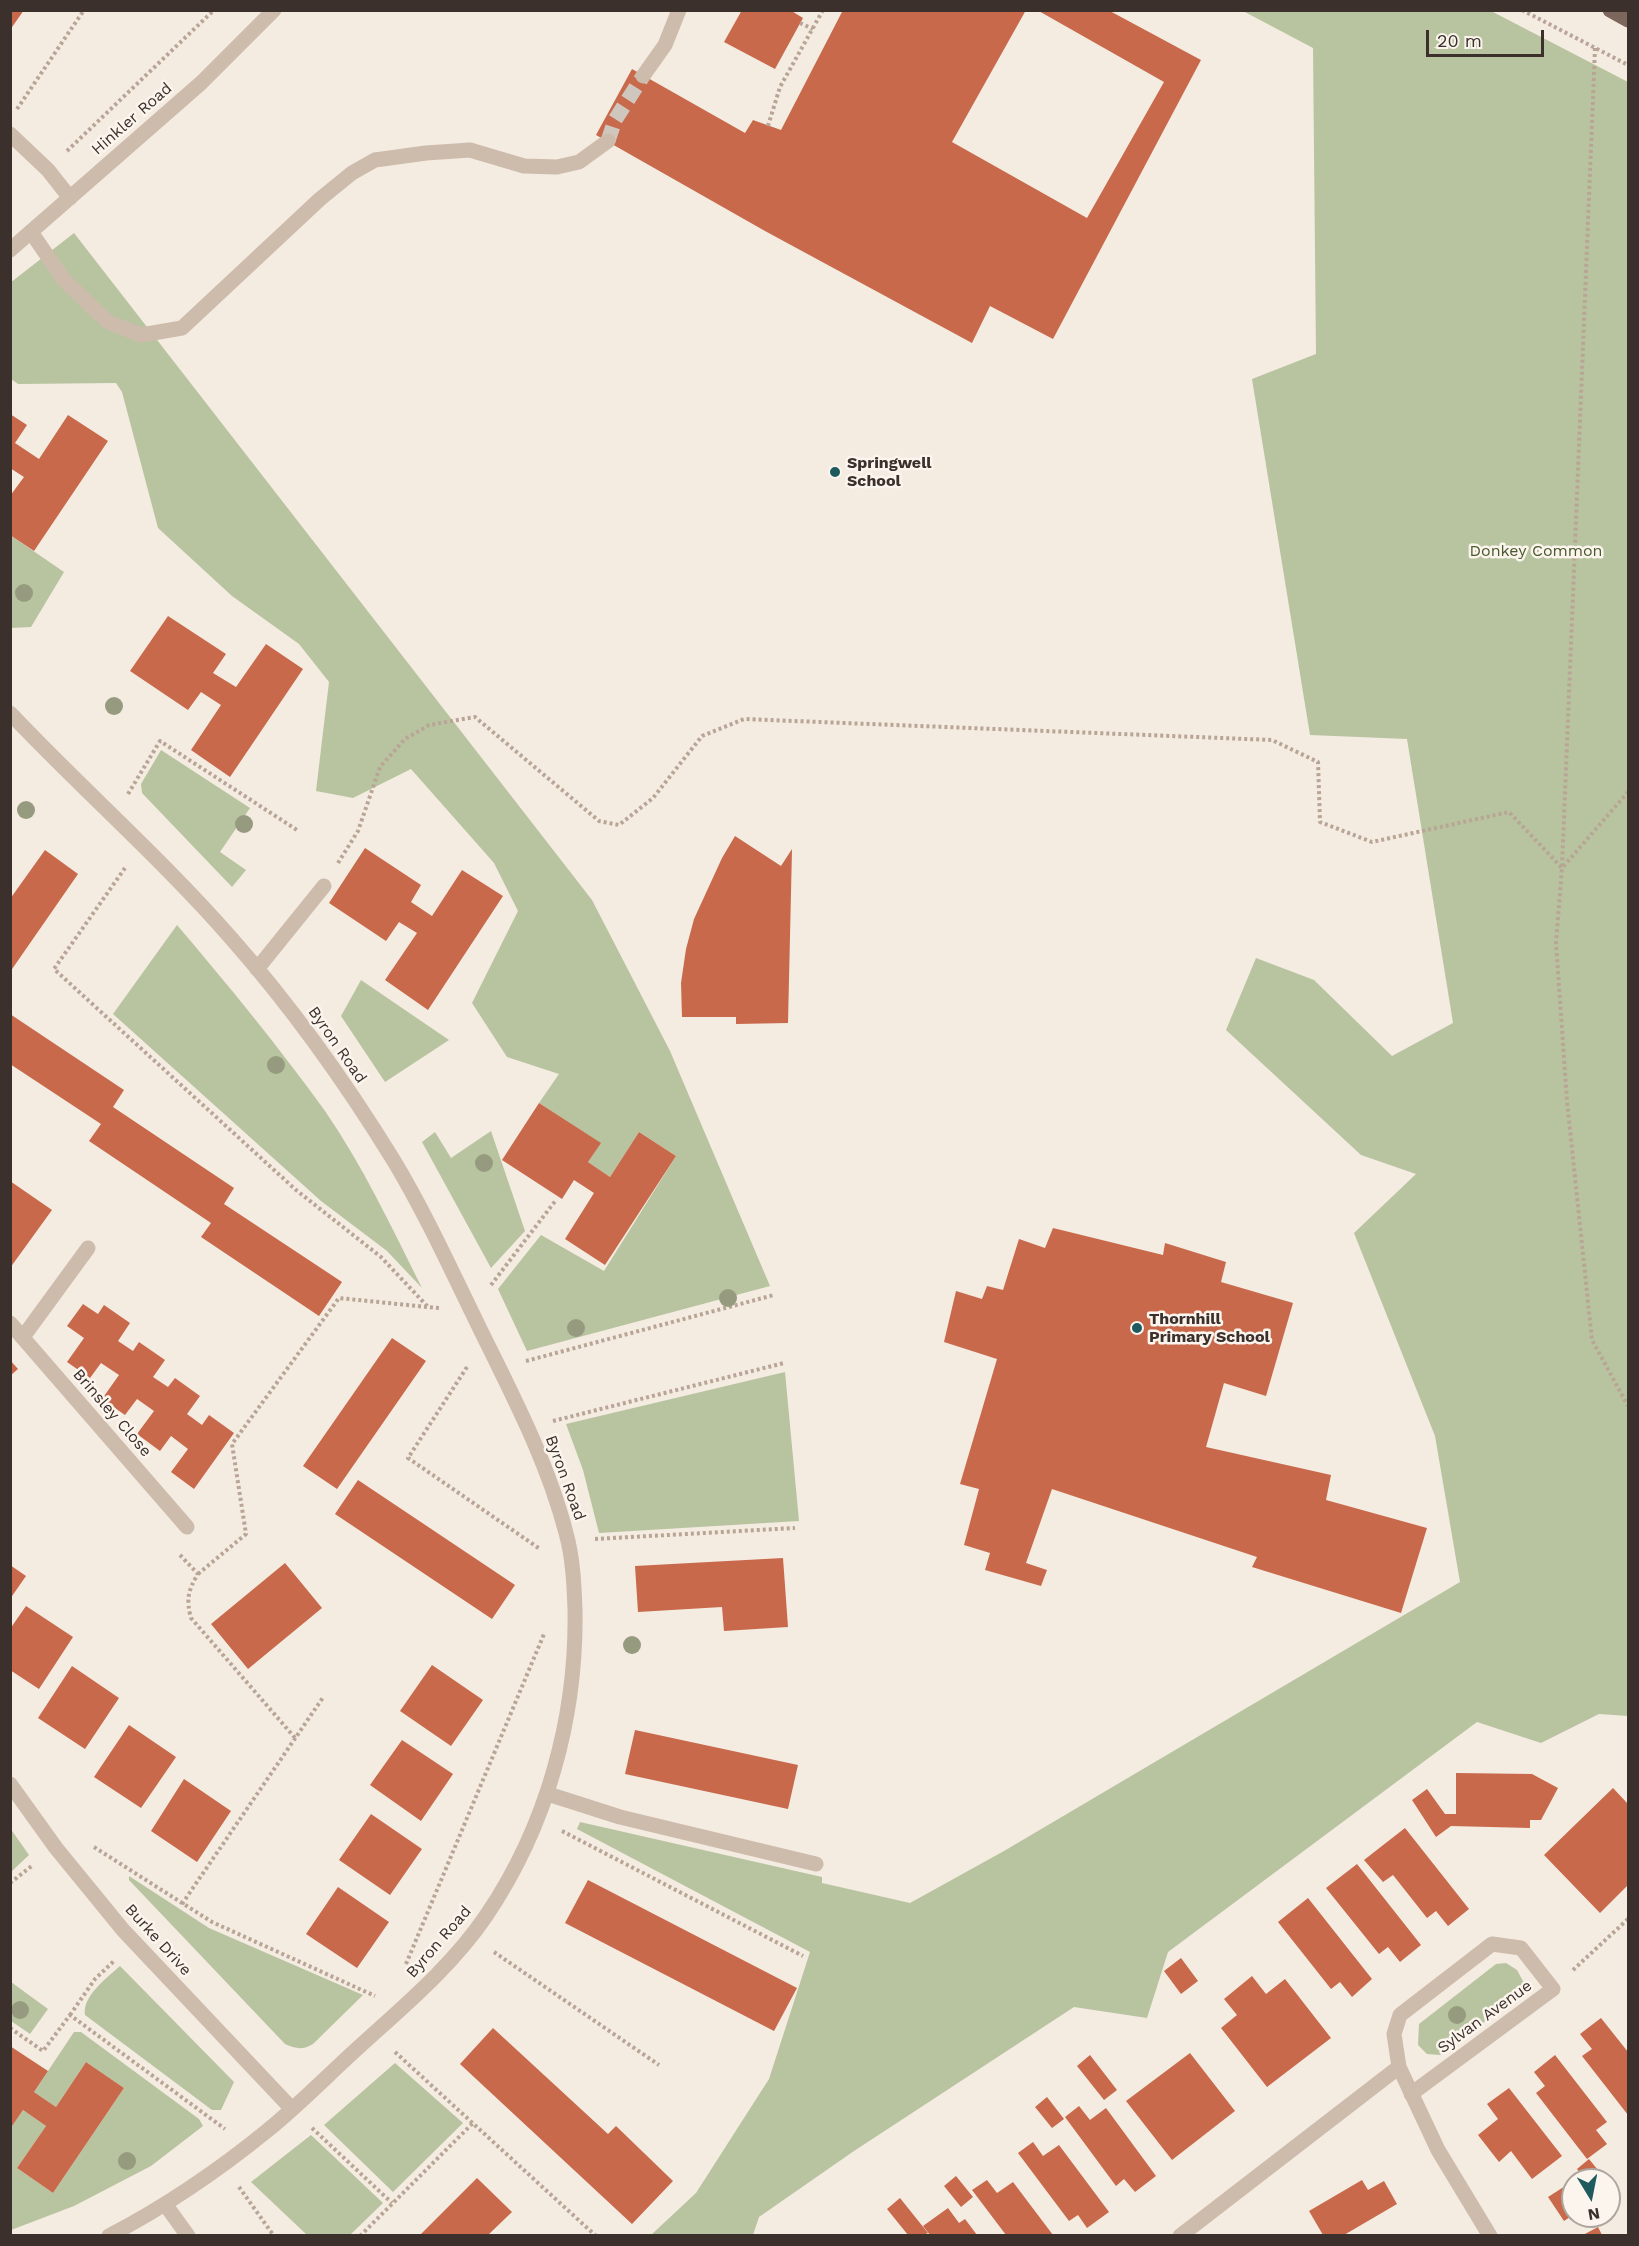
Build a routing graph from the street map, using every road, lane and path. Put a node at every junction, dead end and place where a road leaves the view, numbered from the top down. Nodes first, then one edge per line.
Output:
1 (84, 10) edge
2 (214, 10) edge
3 (274, 10) edge
4 (679, 10) edge
5 (823, 10) edge
6 (1522, 10) edge
7 (1610, 10) edge
8 (1629, 20) edge
9 (800, 23) dead end
10 (813, 29) junction
11 (1595, 48) junction
12 (1629, 65) edge
13 (644, 76) tunnel mouth
14 (10, 119) edge
15 (768, 126) dead end
16 (10, 134) edge
17 (608, 141) tunnel mouth
18 (48, 170) junction
19 (70, 198) junction
20 (31, 232) junction
21 (10, 250) edge
22 (10, 712) edge
23 (1629, 792) edge
24 (114, 817) junction
25 (297, 830) dead end
26 (142, 844) junction
27 (1562, 868) junction
28 (324, 886) joint
29 (257, 969) junction
30 (556, 1200) dead end
31 (88, 1248) dead end
32 (774, 1295) dead end
33 (428, 1307) junction
34 (471, 1311) junction
35 (10, 1323) edge
36 (23, 1336) junction
37 (485, 1340) junction
38 (784, 1363) dead end
39 (499, 1368) junction
40 (1629, 1406) edge
41 (526, 1427) junction
42 (187, 1527) joint
43 (795, 1528) dead end
44 (568, 1540) junction
45 (572, 1572) junction
46 (198, 1574) junction
47 (545, 1633) dead end
48 (324, 1696) dead end
49 (296, 1739) junction
50 (10, 1784) edge
51 (548, 1794) junction
52 (537, 1818) junction
53 (56, 1848) junction
54 (816, 1864) dead end
55 (182, 1904) junction
56 (1629, 1919) edge
57 (470, 1936) junction
58 (135, 1944) junction
59 (803, 1956) dead end
60 (404, 1967) dead end
61 (1553, 1989) junction
62 (397, 2012) junction
63 (70, 2015) junction
64 (10, 2028) edge
65 (374, 2033) junction
66 (659, 2065) dead end
67 (1399, 2067) junction
68 (1411, 2094) junction
69 (292, 2109) junction
70 (473, 2123) junction
71 (248, 2146) junction
72 (223, 2165) junction
73 (392, 2203) junction
74 (165, 2204) junction
75 (110, 2235) edge
76 (188, 2235) edge
77 (274, 2235) edge
78 (360, 2235) edge
79 (596, 2235) edge
80 (1180, 2235) edge
81 (1490, 2235) edge

1 - 14 path
2 - 18 path
3 - 19 street, Hinkler Road
4 - 13 street
5 - 10 path
6 - 11 path
7 - 8 main road
9 - 10 path
10 - 15 path
11 - 12 path
11 - 27 path
16 - 18 street
17 - 20 street
18 - 19 street
19 - 20 street, Hinkler Road
20 - 21 street, Hinkler Road
22 - 24 street, Byron Road
23 - 27 path
24 - 25 path
24 - 26 street, Byron Road
26 - 29 street, Byron Road
26 - 33 path
27 - 28 path
27 - 40 path
28 - 29 street
29 - 34 street, Byron Road
30 - 34 path
31 - 36 street
32 - 39 path
33 - 34 path
33 - 46 path
34 - 37 street, Byron Road
35 - 36 street, Brinsley Close
36 - 42 street, Brinsley Close
37 - 39 street, Byron Road
37 - 45 path
38 - 41 path
39 - 41 street, Byron Road
41 - 44 street, Byron Road
42 - 46 path
43 - 44 path
44 - 45 street, Byron Road
45 - 51 street, Byron Road
46 - 49 path
47 - 60 path
48 - 49 path
49 - 55 path
50 - 53 street, Burke Drive
51 - 52 street, Byron Road
51 - 54 street
52 - 57 street, Byron Road
52 - 59 path
53 - 55 path
53 - 58 street, Burke Drive
55 - 62 path
56 - 61 path
57 - 62 street, Byron Road
57 - 66 path
58 - 63 path
58 - 69 street, Burke Drive
61 - 67 street, Sylvan Avenue
61 - 68 street, Sylvan Avenue
62 - 65 street, Byron Road
63 - 64 path
63 - 71 path
65 - 69 street, Byron Road
65 - 70 path
67 - 68 street, Sylvan Avenue
67 - 80 street
68 - 81 street, Sylvan Avenue
69 - 71 street, Byron Road
69 - 73 path
70 - 73 path
70 - 79 path
71 - 72 street, Byron Road
72 - 74 street, Byron Road
72 - 77 path
73 - 78 path
74 - 75 street, Byron Road
74 - 76 street

